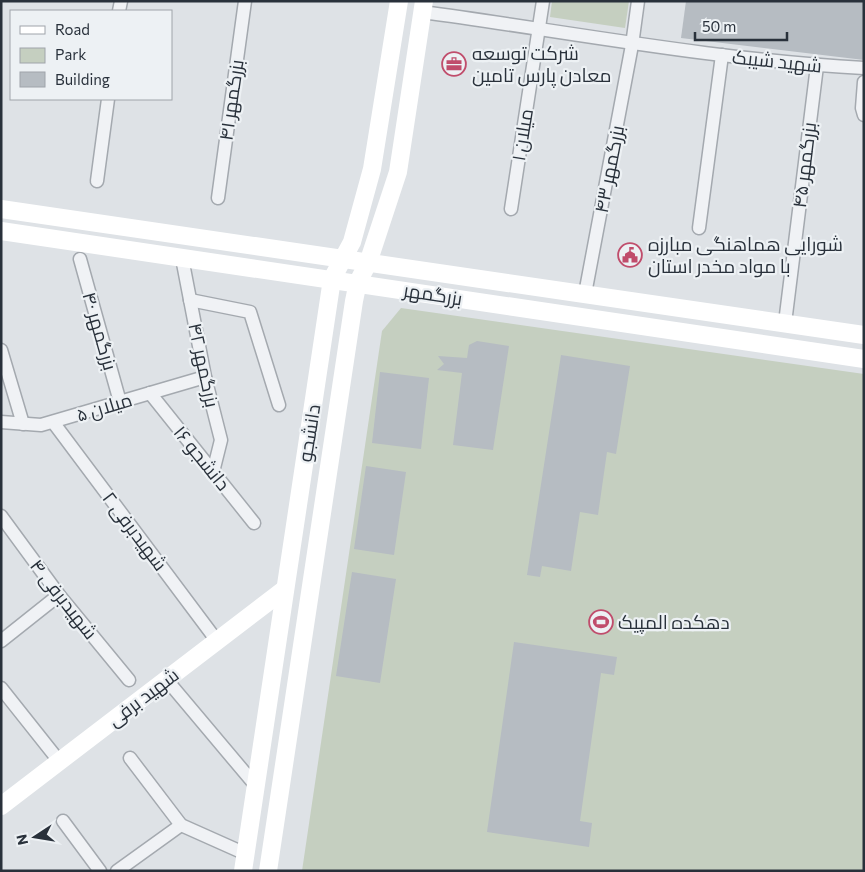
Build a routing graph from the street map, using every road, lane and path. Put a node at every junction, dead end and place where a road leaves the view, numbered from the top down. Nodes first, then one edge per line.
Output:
1 (244, 1) edge
2 (398, 1) edge
3 (542, 1) edge
4 (638, 1) edge
5 (423, 7) edge
6 (539, 28) junction
7 (632, 45) junction
8 (722, 55) junction
9 (817, 66) junction
10 (864, 68) edge
11 (864, 82) edge
12 (108, 100) edge
13 (864, 115) edge
14 (97, 181) dead end
15 (218, 198) dead end
16 (1, 209) edge
17 (510, 209) dead end
18 (699, 228) dead end
19 (1, 230) edge
20 (182, 258) junction
21 (80, 259) dead end
22 (342, 260) junction
23 (368, 263) junction
24 (332, 279) junction
25 (358, 282) junction
26 (585, 294) junction
27 (190, 300) junction
28 (793, 324) junction
29 (864, 334) edge
30 (796, 349) junction
31 (1, 350) edge
32 (864, 359) edge
33 (206, 377) junction
34 (150, 393) junction
35 (120, 402) junction
36 (279, 405) dead end
37 (1, 422) edge
38 (53, 422) junction
39 (23, 424) junction
40 (213, 472) junction
41 (1, 516) edge
42 (254, 523) dead end
43 (285, 588) junction
44 (59, 595) junction
45 (1, 641) edge
46 (217, 641) junction
47 (166, 679) junction
48 (129, 680) dead end
49 (1, 688) edge
50 (130, 758) dead end
51 (60, 761) junction
52 (256, 786) junction
53 (1, 806) edge
54 (63, 821) dead end
55 (181, 825) junction
56 (244, 862) edge
57 (100, 871) edge
58 (117, 871) edge
59 (268, 871) edge

1 - 15 street, بزرگمهر ۴۱
2 - 22 street, دانشجو
3 - 6 street, میلان ۱
4 - 7 street, بزرگمهر ۴۳
5 - 6 street, شهید شیبک
5 - 23 street, دانشجو
6 - 7 street, شهید شیبک
6 - 17 street, میلان ۱
7 - 8 street, شهید شیبک
7 - 26 street, بزرگمهر ۴۳
8 - 9 street, شهید شیبک
8 - 18 street
9 - 10 street, شهید شیبک
9 - 28 street, بزرگمهر ۴۵
11 - 13 street
12 - 14 street
16 - 22 street, بزرگمهر
19 - 20 street, بزرگمهر
20 - 24 street, بزرگمهر
20 - 27 street, بزرگمهر ۴۲
21 - 35 street, بزرگمهر ۴۰
22 - 23 street, بزرگمهر
22 - 24 street, دانشجو
23 - 25 street, دانشجو
23 - 26 street, بزرگمهر
24 - 25 street, بزرگمهر
24 - 43 street, دانشجو
25 - 30 street, بزرگمهر
25 - 59 street, دانشجو
26 - 28 street, بزرگمهر
27 - 33 street, بزرگمهر ۴۲
27 - 36 street
28 - 29 street, بزرگمهر
28 - 30 street
30 - 32 street, بزرگمهر
31 - 39 street
33 - 34 street, میلان ۵
33 - 40 street, بزرگمهر ۴۲
34 - 35 street, میلان ۵
34 - 40 street, دانشجو ۱۶
35 - 38 street, میلان ۵
37 - 39 street, میلان ۵
38 - 39 street, میلان ۵
38 - 46 street, شهیدبرفی ۲
40 - 42 street, دانشجو ۱۶
41 - 44 street, شهیدبرفی ۴
43 - 46 street, شهید برفی
43 - 52 street, دانشجو
44 - 45 street
44 - 48 street, شهیدبرفی ۴
46 - 47 street, شهید برفی
47 - 51 street, شهید برفی
47 - 52 street
49 - 51 street
50 - 55 street
51 - 53 street, شهید برفی
52 - 56 street, دانشجو
54 - 57 street
55 - 56 street
55 - 58 street

